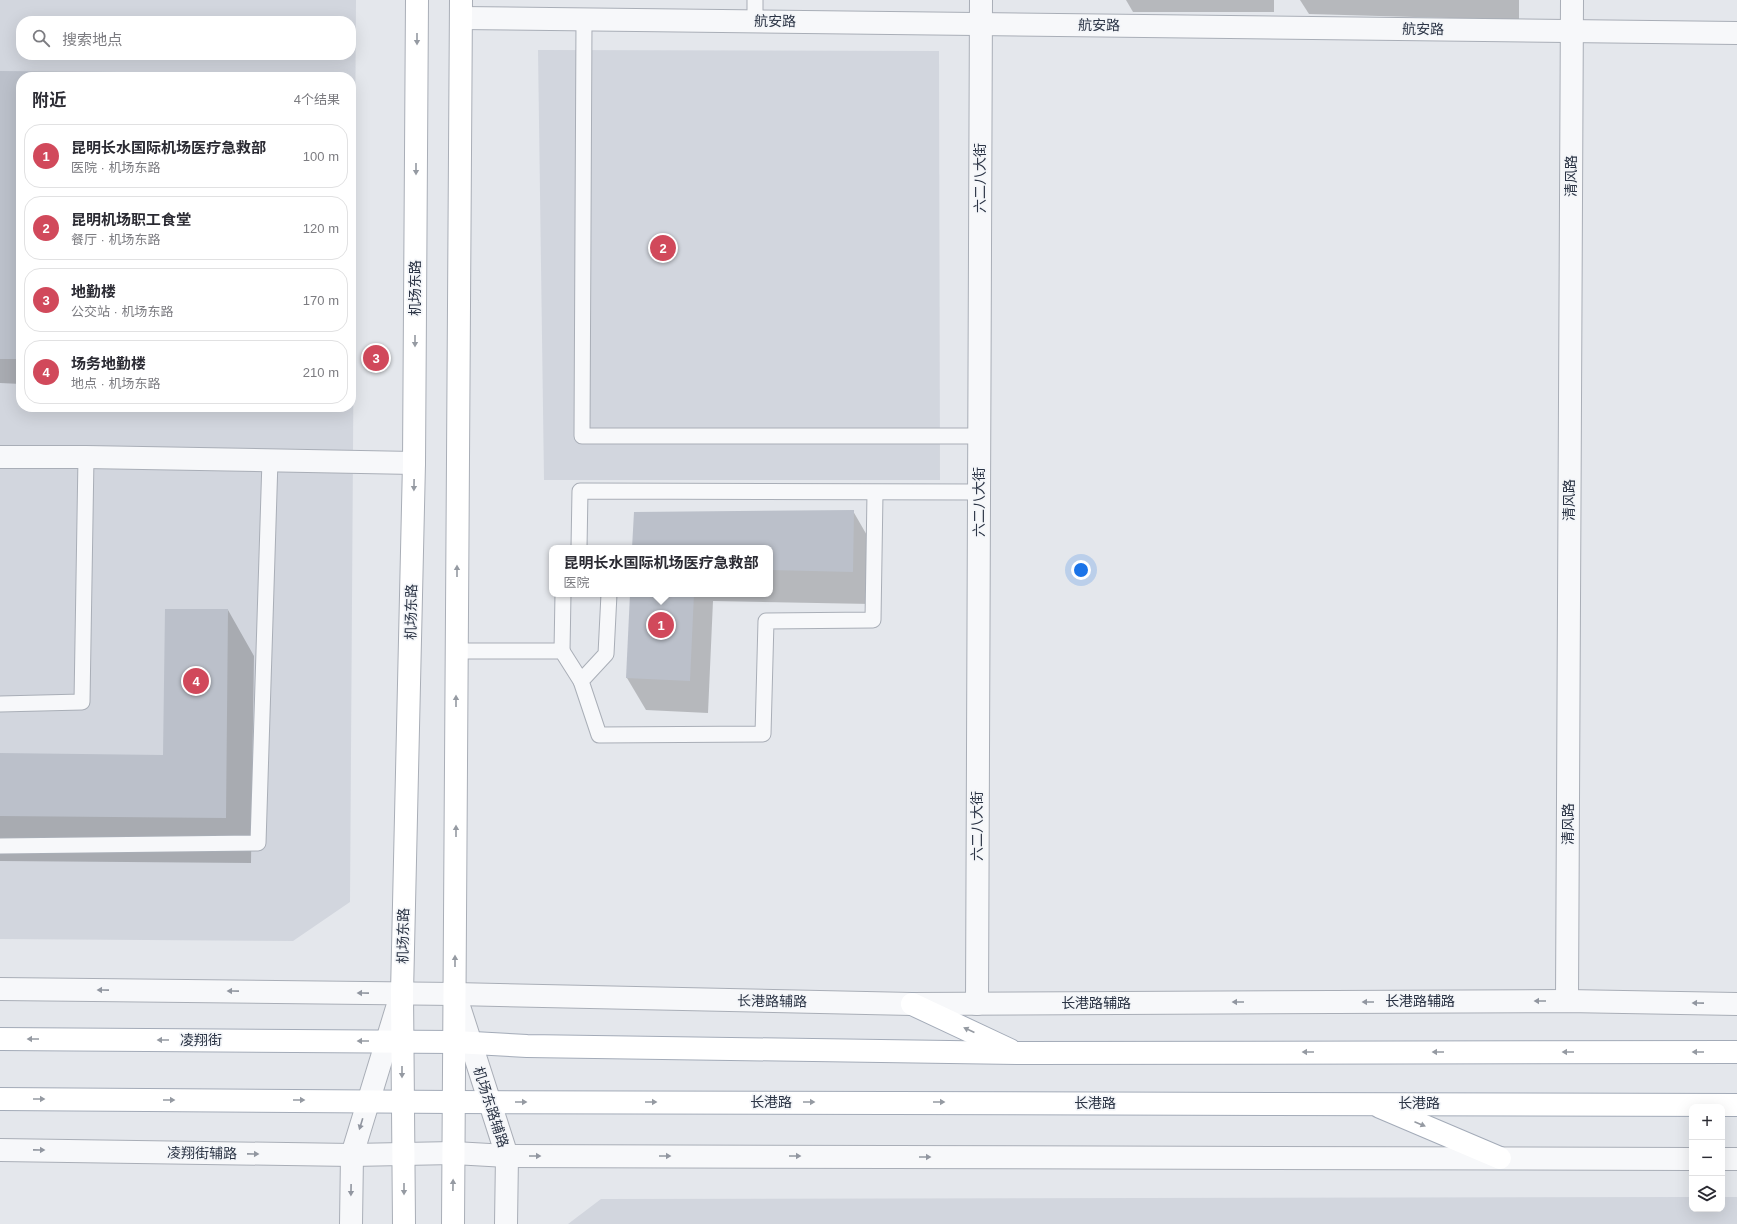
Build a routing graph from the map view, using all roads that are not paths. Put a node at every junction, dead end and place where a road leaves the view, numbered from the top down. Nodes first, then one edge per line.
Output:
1 (417, 0) edge
2 (981, 0) edge
3 (1572, 0) edge
4 (461, 9) edge
5 (755, 11) edge
6 (584, 20) junction
7 (980, 24) junction
8 (1572, 31) junction
9 (1737, 33) edge
10 (979, 436) junction
11 (0, 457) edge
12 (86, 457) junction
13 (270, 460) junction
14 (414, 463) junction
15 (978, 492) junction
16 (875, 493) junction
17 (579, 545) edge
18 (563, 597) edge
19 (609, 597) edge
20 (457, 651) junction
21 (562, 651) junction
22 (581, 682) junction
23 (0, 704) edge
24 (0, 846) edge
25 (0, 989) edge
26 (402, 993) junction
27 (455, 994) junction
28 (1567, 1000) junction
29 (912, 1004) junction
30 (976, 1004) junction
31 (1737, 1004) edge
32 (0, 1038) edge
33 (395, 1041) junction
34 (463, 1042) junction
35 (1737, 1052) edge
36 (1017, 1053) junction
37 (0, 1099) edge
38 (369, 1101) junction
39 (402, 1102) junction
40 (454, 1102) junction
41 (490, 1102) junction
42 (1371, 1103) junction
43 (1737, 1105) edge
44 (0, 1150) edge
45 (454, 1153) junction
46 (352, 1155) junction
47 (404, 1155) junction
48 (507, 1156) junction
49 (1500, 1158) junction
50 (1689, 1159) edge
51 (1725, 1159) edge
52 (1737, 1159) edge
53 (351, 1224) edge
54 (404, 1224) edge
55 (453, 1224) edge
56 (506, 1224) edge

1 -> 14 main road, 机场东路
2 - 7 street, 六二八大街
3 - 8 street, 清风路
4 - 6 street, 航安路
20 -> 4 main road
5 - 6 street, 航安路
5 - 7 street, 航安路
6 - 10 lane
7 - 8 street, 航安路
7 - 10 street, 六二八大街
8 - 9 street, 航安路
8 - 28 street, 清风路
10 - 15 street, 六二八大街
11 - 12 street
12 - 13 street
12 - 23 lane
13 - 14 street
13 - 24 lane
14 -> 26 main road, 机场东路
15 - 16 lane
15 - 30 street, 六二八大街
16 - 17 lane
16 - 22 lane
18 - 21 lane
19 - 22 lane
20 - 21 lane
27 -> 20 main road
21 - 22 lane
26 -> 25 street
26 - 27 street, 长港路辅路
26 - 33 main road, 机场东路
27 - 29 street, 长港路辅路
27 - 34 street, 机场东路辅路
28 -> 30 street, 长港路辅路
31 -> 28 street, 长港路辅路
29 - 30 street, 长港路辅路
36 -> 29 main road
33 -> 32 main road, 凌翔街
33 - 34 main road, 凌翔街
33 - 38 street
33 -> 39 main road, 机场东路
34 - 36 main road
34 - 40 main road
34 - 41 street, 机场东路辅路
35 -> 36 main road
37 -> 38 main road
38 - 39 main road
38 -> 46 street
39 - 40 main road, 长港路
39 - 47 main road, 机场东路
40 - 41 main road, 长港路
40 - 45 main road
41 -> 42 main road, 长港路
41 - 48 street, 机场东路辅路
42 - 43 main road, 长港路
42 -> 49 main road
44 -> 46 street, 凌翔街辅路
45 - 47 street, 凌翔街辅路
45 - 48 street
55 -> 45 main road
46 - 47 street, 凌翔街辅路
46 -> 53 street
47 -> 54 main road, 机场东路
48 -> 49 street
48 - 56 street, 机场东路辅路
49 - 50 street
51 - 52 street

